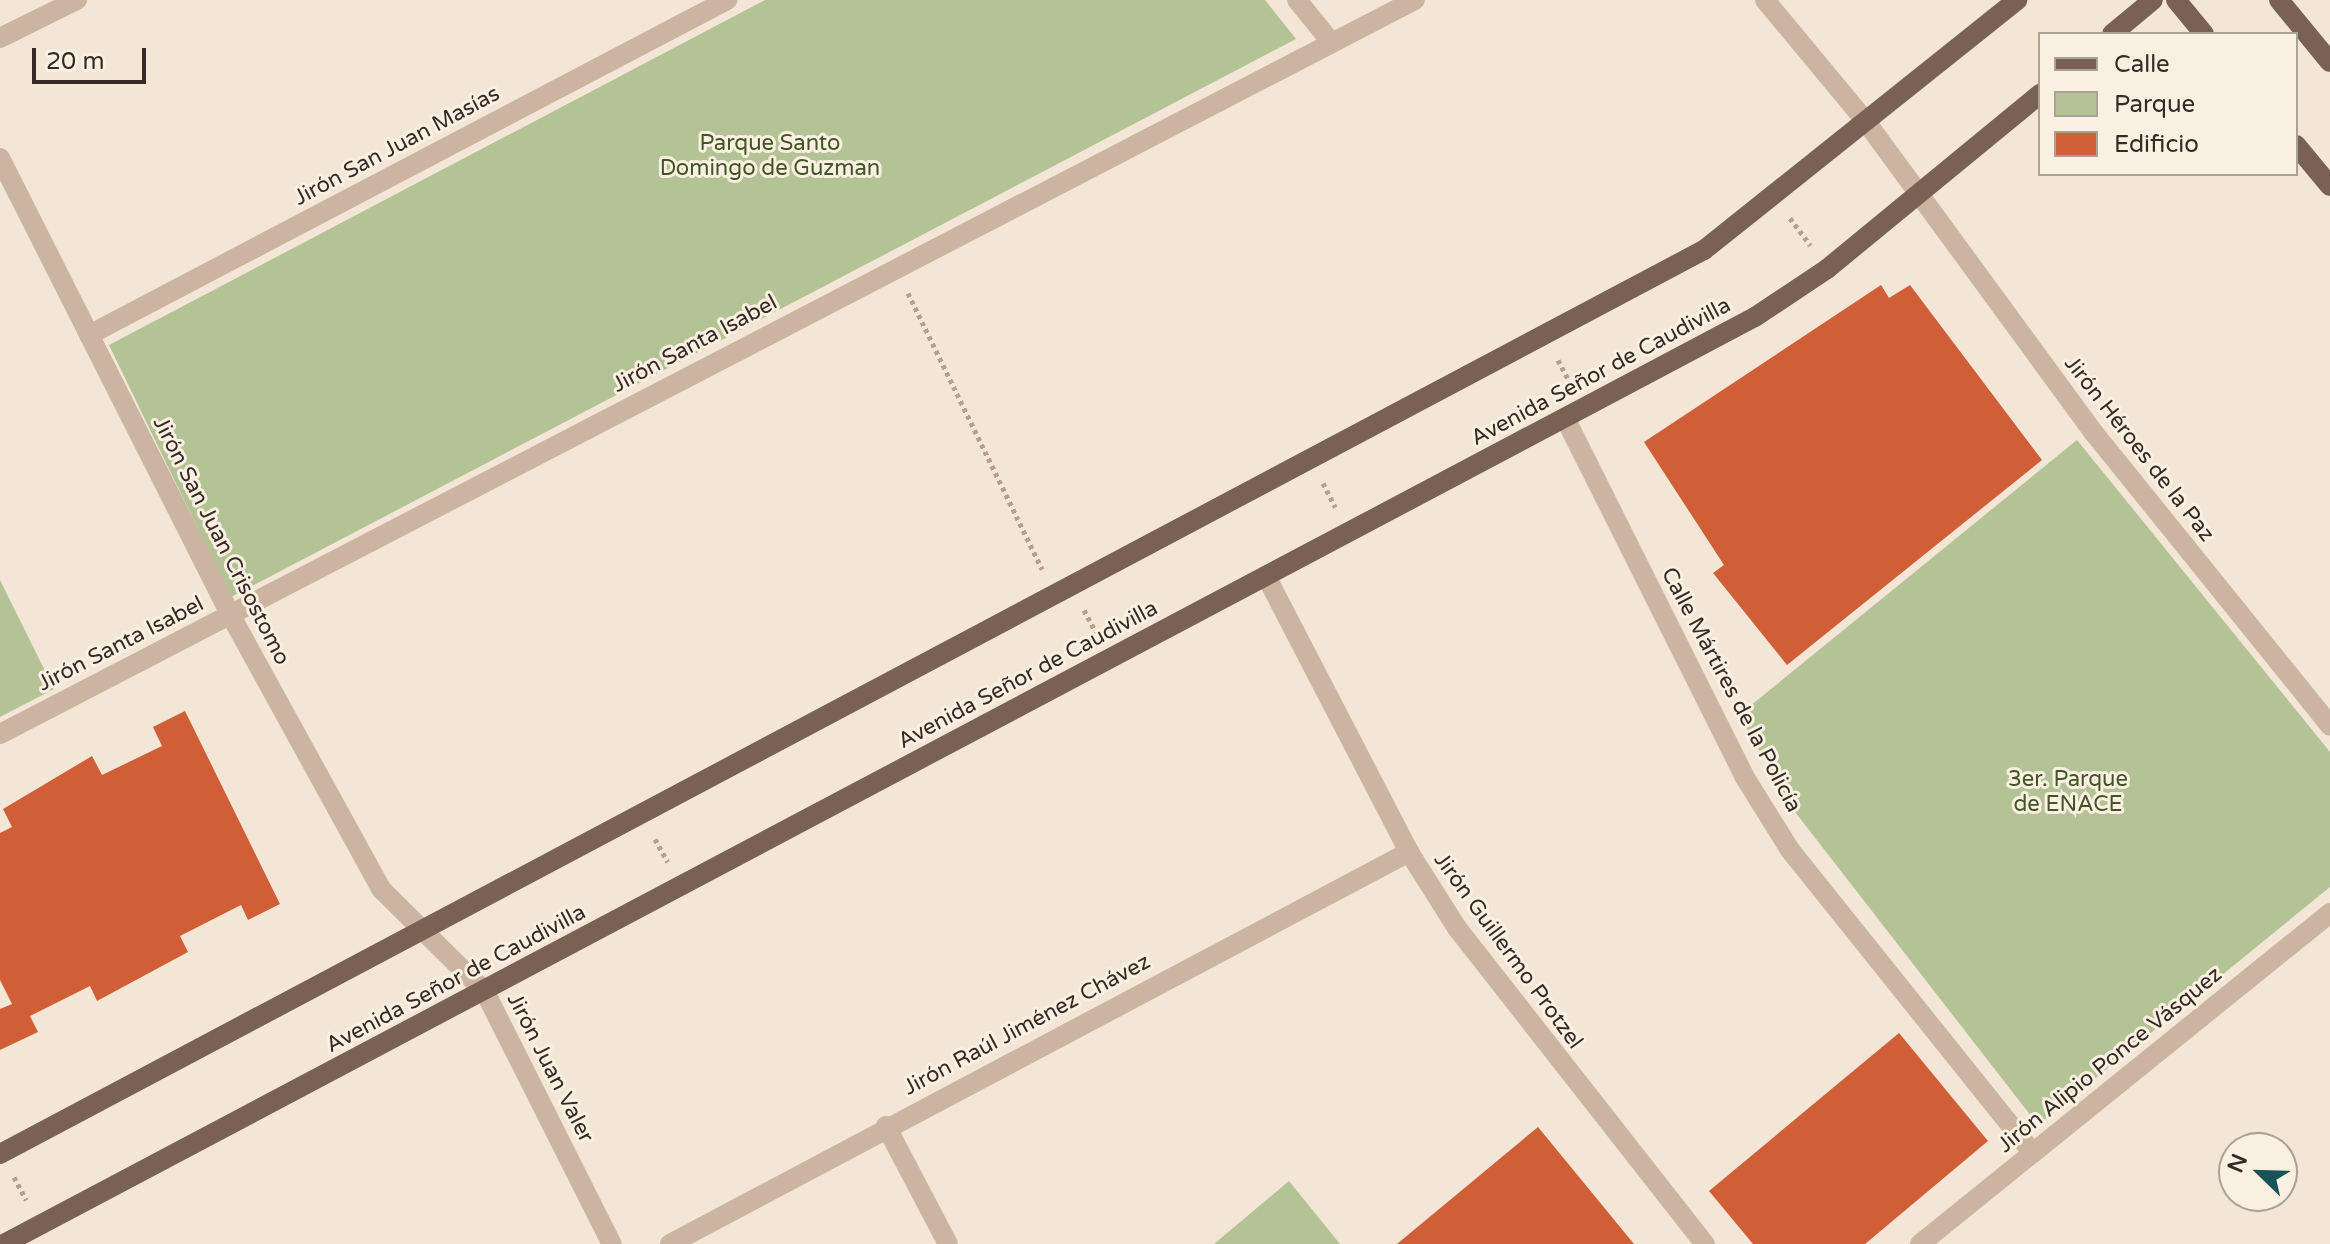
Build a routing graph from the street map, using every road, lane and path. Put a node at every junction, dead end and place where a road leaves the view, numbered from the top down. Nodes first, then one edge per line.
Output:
1 (77, 0) edge
2 (727, 0) edge
3 (1297, 0) edge
4 (1415, 0) edge
5 (1765, 0) edge
6 (2017, 0) edge
7 (2153, 0) edge
8 (2176, 0) edge
9 (2279, 0) edge
10 (2114, 32) edge
11 (2202, 32) edge
12 (0, 38) edge
13 (1331, 42) junction
14 (2330, 62) edge
15 (2038, 96) edge
16 (1867, 123) junction
17 (2298, 147) edge
18 (0, 158) edge
19 (2330, 186) edge
20 (1917, 196) junction
21 (1776, 199) junction
22 (896, 267) junction
23 (1827, 269) junction
24 (1545, 334) junction
25 (89, 335) junction
26 (1584, 408) junction
27 (1565, 418) junction
28 (1311, 459) junction
29 (1348, 532) junction
30 (1266, 576) junction
31 (1063, 590) junction
32 (230, 614) junction
33 (1110, 659) junction
34 (2330, 726) edge
35 (0, 734) edge
36 (642, 814) junction
37 (1409, 852) junction
38 (682, 887) junction
39 (2330, 913) edge
40 (423, 930) junction
41 (485, 992) junction
42 (886, 1126) junction
43 (0, 1152) edge
44 (2033, 1153) junction
45 (39, 1225) junction
46 (4, 1244) edge
47 (612, 1244) edge
48 (670, 1244) edge
49 (948, 1244) edge
50 (1705, 1244) edge
51 (1920, 1244) edge

1 - 12 street
2 - 25 street, Jirón San Juan Masías
3 - 13 street
4 - 13 street, Jirón Santa Isabel
5 - 16 street, Jirón Héroes de la Paz
6 - 16 main road
7 - 10 main road
8 - 11 main road
9 - 14 main road
13 - 22 street, Jirón Santa Isabel
15 - 20 main road, Avenida Señor de Caudivilla
16 - 20 street, Jirón Héroes de la Paz
16 - 21 main road
17 - 19 main road
18 - 25 street, Jirón San Juan Crisostomo
20 - 23 main road, Avenida Señor de Caudivilla
20 - 34 street, Jirón Héroes de la Paz
21 - 23 path
21 - 24 main road
22 - 31 path
22 - 32 street, Jirón Santa Isabel
23 - 26 main road, Avenida Señor de Caudivilla
24 - 26 path
24 - 28 main road
25 - 32 street, Jirón San Juan Crisostomo
26 - 27 main road, Avenida Señor de Caudivilla
27 - 29 main road, Avenida Señor de Caudivilla
27 - 44 street, Calle Mártires de la Policía
28 - 29 path
28 - 31 main road
29 - 30 main road, Avenida Señor de Caudivilla
30 - 33 main road, Avenida Señor de Caudivilla
30 - 37 street, Jirón Guillermo Protzel
31 - 33 path
31 - 36 main road
32 - 35 street, Jirón Santa Isabel
32 - 40 street, Jirón San Juan Crisostomo
33 - 38 main road, Avenida Señor de Caudivilla
36 - 38 path
36 - 40 main road
37 - 42 street, Jirón Raúl Jiménez Chávez
37 - 50 street, Jirón Guillermo Protzel
38 - 41 main road, Avenida Señor de Caudivilla
39 - 44 street, Jirón Alipio Ponce Vásquez
40 - 41 street, Jirón Juan Valer
40 - 43 main road
41 - 45 main road, Avenida Señor de Caudivilla
41 - 47 street, Jirón Juan Valer
42 - 48 street, Jirón Raúl Jiménez Chávez
42 - 49 street
43 - 45 path
44 - 51 street, Jirón Alipio Ponce Vásquez
45 - 46 main road, Avenida Señor de Caudivilla

